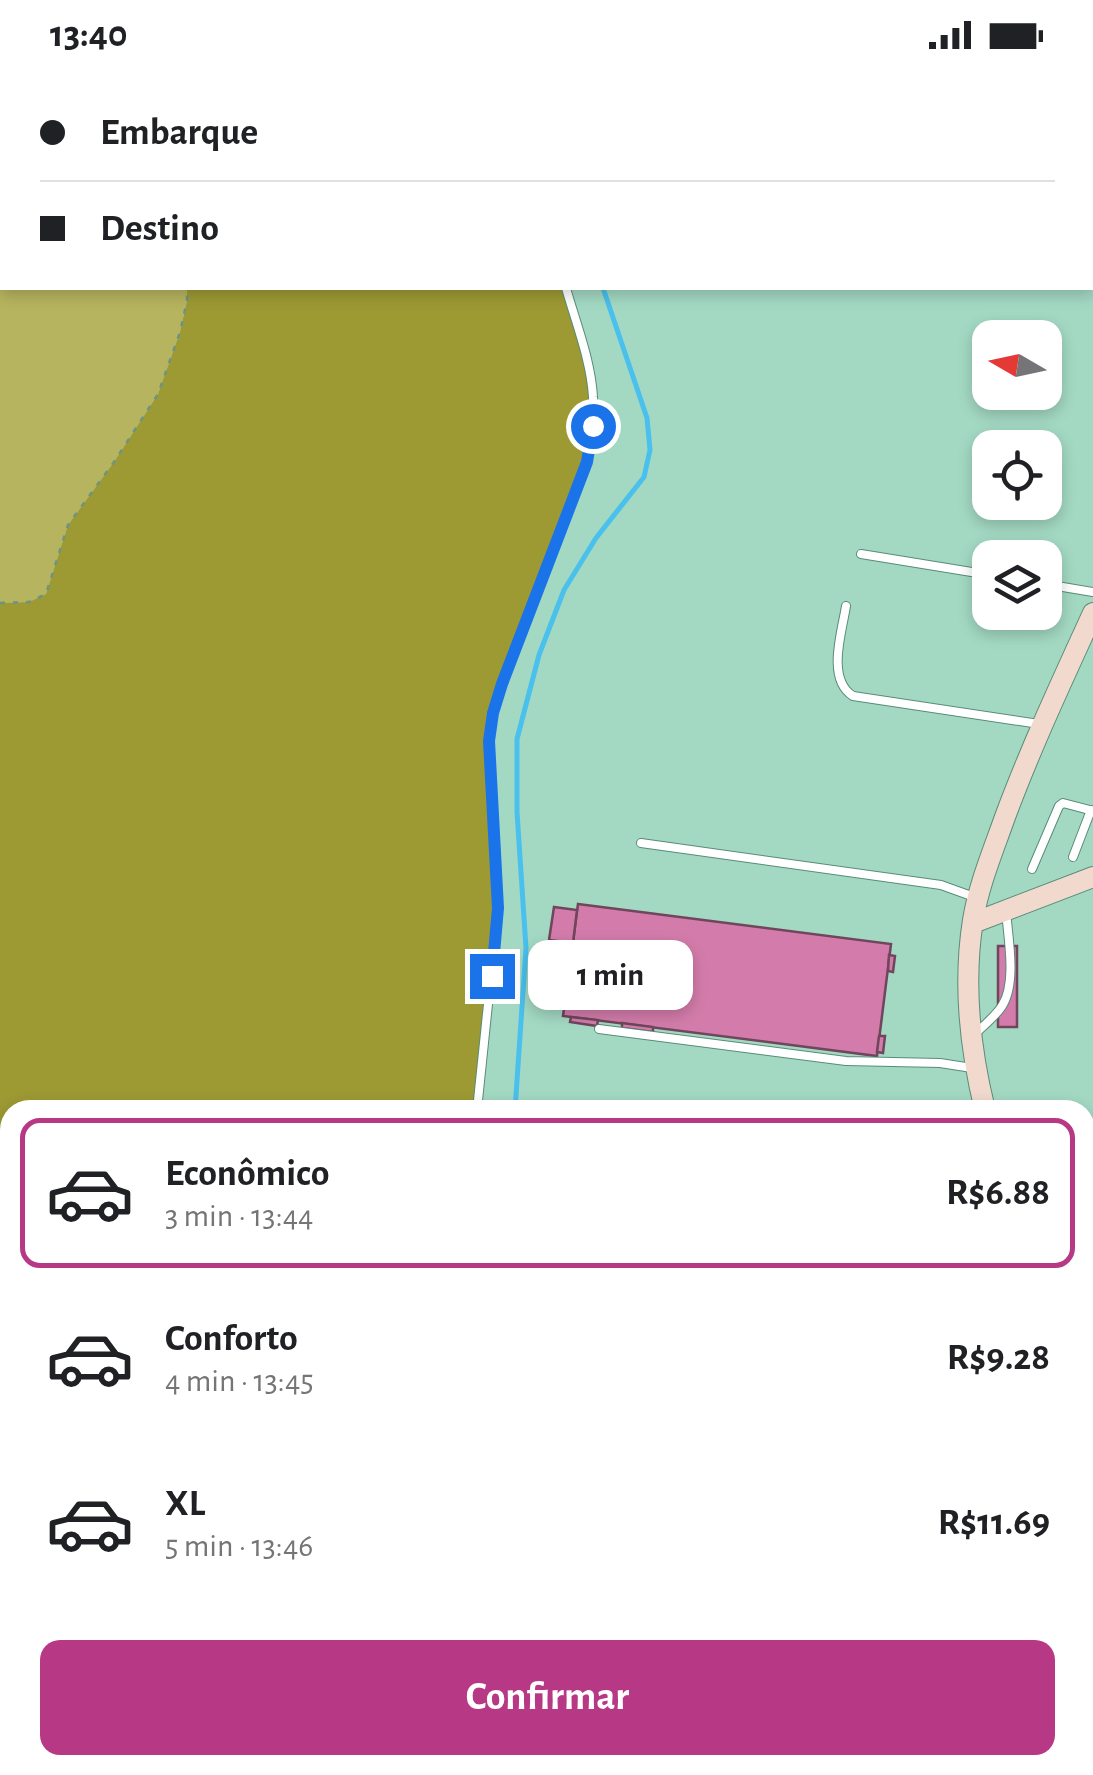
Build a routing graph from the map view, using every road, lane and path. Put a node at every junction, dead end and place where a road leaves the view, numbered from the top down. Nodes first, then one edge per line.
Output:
1 (187, 290) edge
2 (567, 290) edge
3 (861, 554) dead end
4 (972, 572) edge
5 (1062, 587) edge
6 (1093, 592) edge
7 (0, 604) edge
8 (846, 606) dead end
9 (1093, 613) edge
10 (1041, 724) junction
11 (1092, 810) edge
12 (641, 843) dead end
13 (1073, 857) dead end
14 (1032, 869) dead end
15 (1093, 877) edge
16 (978, 898) junction
17 (1006, 910) junction
18 (973, 923) junction
19 (599, 1029) dead end
20 (971, 1038) junction
21 (975, 1068) junction
22 (478, 1100) edge
23 (983, 1100) edge

1 - 7 path
2 - 22 lane
3 - 4 lane
5 - 6 lane
8 - 10 lane
9 - 10 main road
10 - 16 main road
11 - 13 lane
11 - 14 lane
12 - 16 lane
15 - 17 main road
16 - 18 main road
17 - 18 main road
17 - 20 lane
18 - 20 main road
19 - 21 lane
20 - 21 main road
21 - 23 main road

